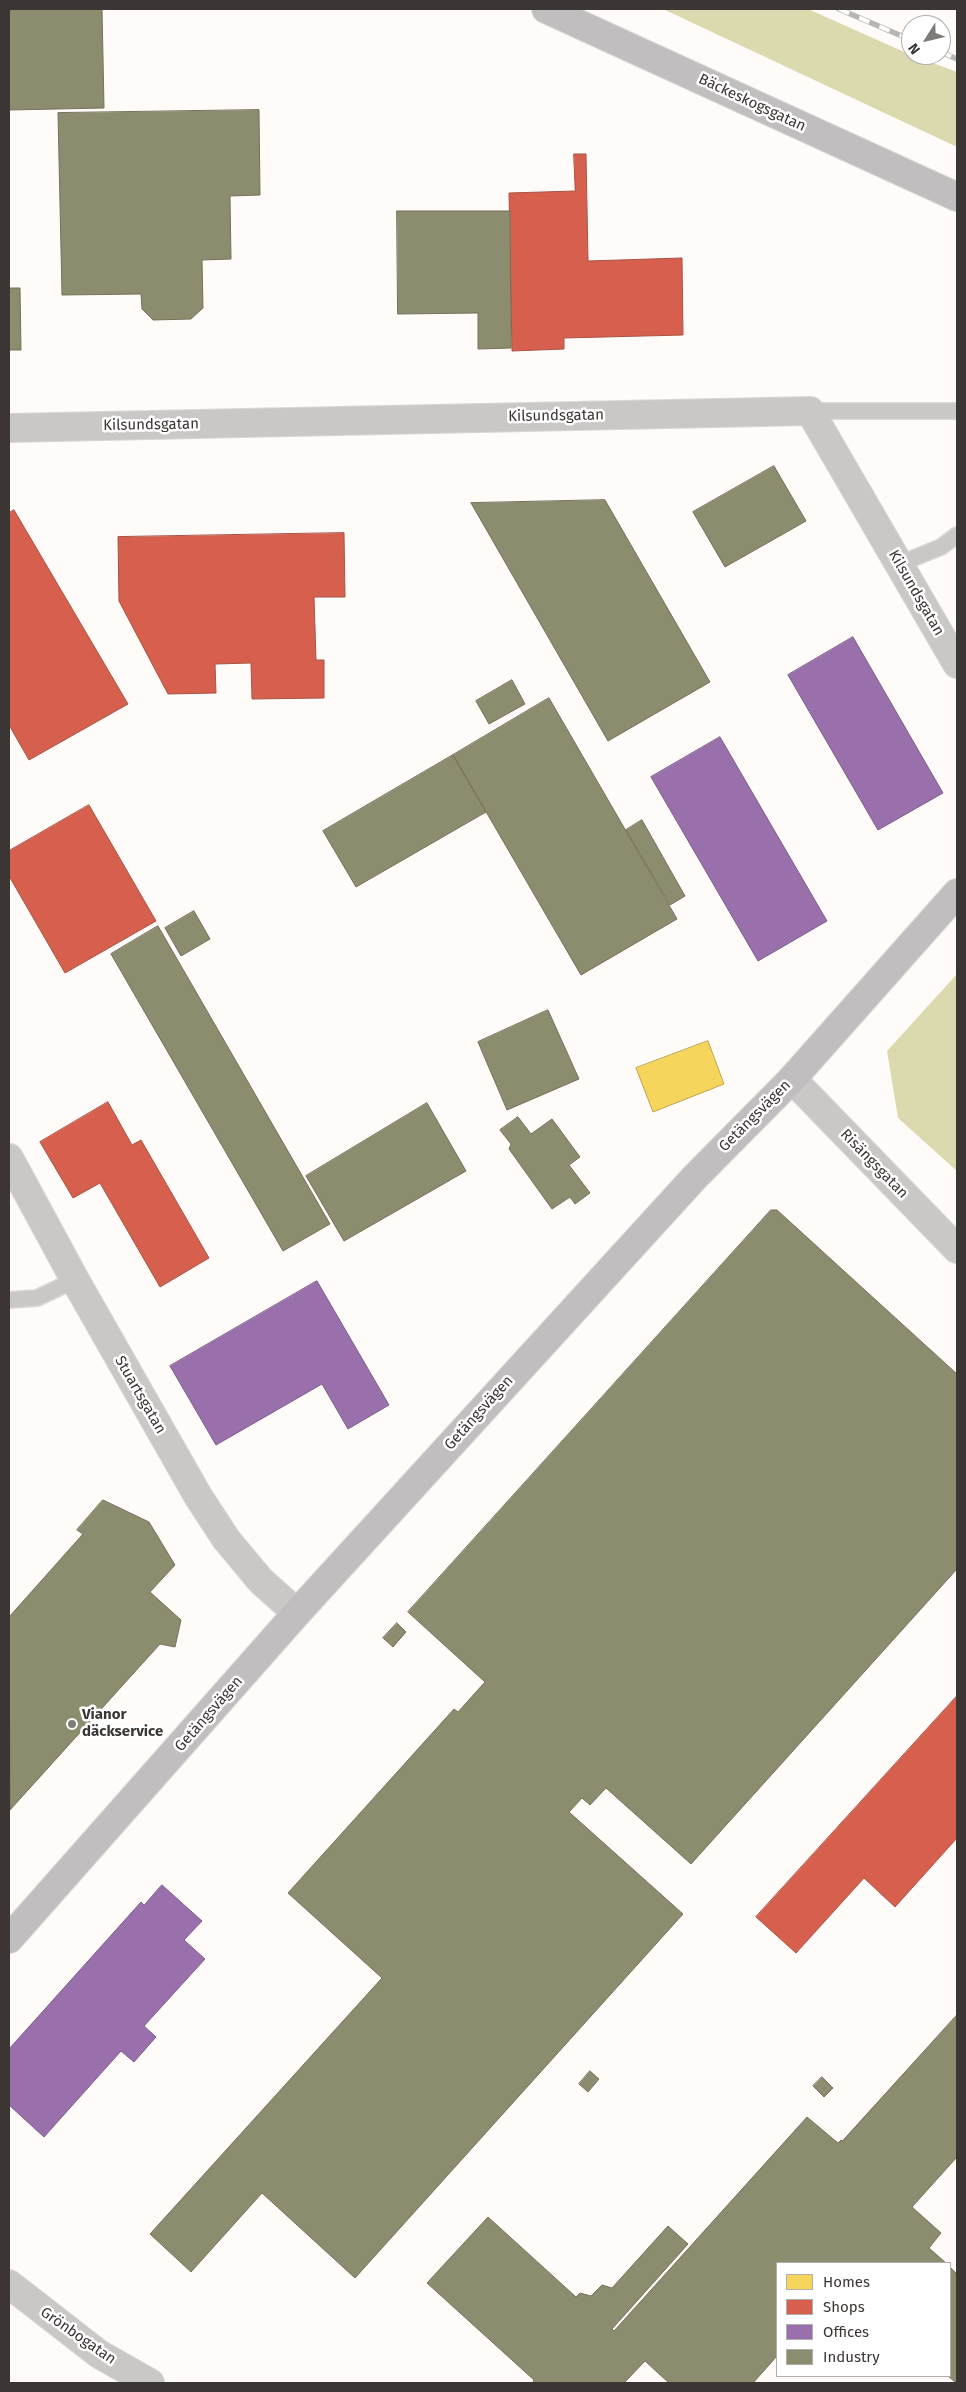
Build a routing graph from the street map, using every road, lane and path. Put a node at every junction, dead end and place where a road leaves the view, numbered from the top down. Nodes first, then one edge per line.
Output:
1 (546, 9) edge
2 (957, 197) edge
3 (810, 411) junction
4 (957, 411) edge
5 (9, 428) edge
6 (957, 535) edge
7 (899, 564) junction
8 (957, 664) edge
9 (957, 893) edge
10 (792, 1079) junction
11 (9, 1158) edge
12 (957, 1249) edge
13 (75, 1280) junction
14 (9, 1300) edge
15 (297, 1613) junction
16 (9, 1939) edge
17 (9, 2284) edge
18 (150, 2383) edge

1 - 2 street, Bäckeskogsgatan
3 - 4 lane
3 - 5 street, Kilsundsgatan
3 - 7 street, Kilsundsgatan
6 - 7 lane
7 - 8 street, Kilsundsgatan
9 - 10 street, Getängsvägen
10 - 12 street, Risängsgatan
10 - 15 street, Getängsvägen
11 - 13 street, Stuartsgatan
13 - 14 lane
13 - 15 street, Stuartsgatan
15 - 16 street, Getängsvägen
17 - 18 street, Grönbogatan

